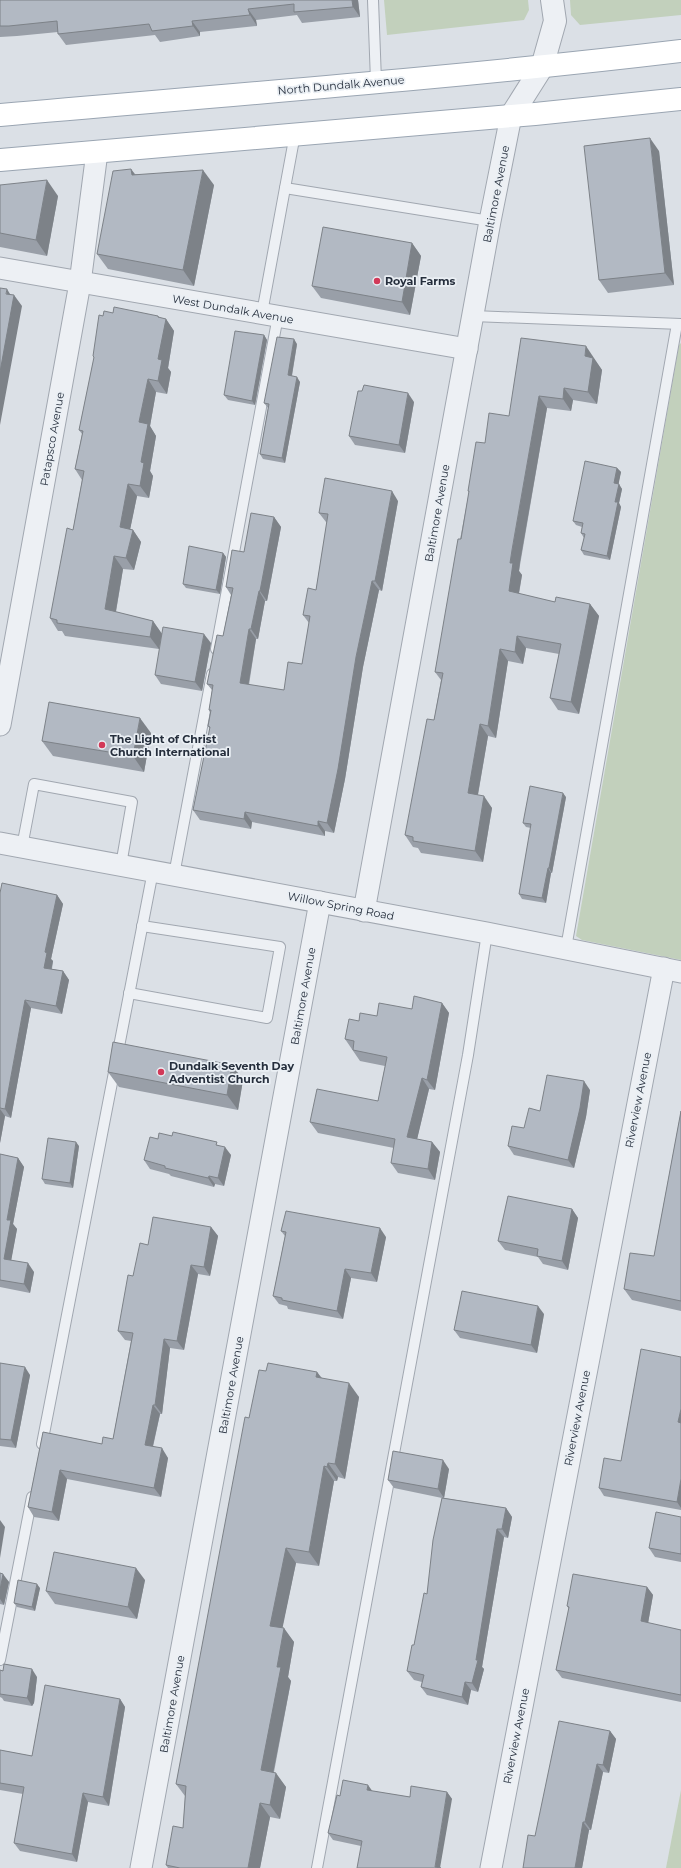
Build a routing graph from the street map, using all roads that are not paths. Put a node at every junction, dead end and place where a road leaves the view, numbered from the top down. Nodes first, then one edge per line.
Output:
1 (373, 0) edge
2 (552, 0) edge
3 (681, 51) edge
4 (542, 67) junction
5 (376, 81) junction
6 (680, 102) edge
7 (0, 114) edge
8 (511, 116) junction
9 (295, 134) junction
10 (97, 152) junction
11 (0, 160) edge
12 (285, 188) junction
13 (490, 221) junction
14 (0, 268) edge
15 (80, 283) junction
16 (270, 315) junction
17 (473, 316) junction
18 (679, 324) edge
19 (467, 349) junction
20 (0, 725) edge
21 (0, 843) edge
22 (22, 847) junction
23 (121, 865) junction
24 (153, 871) junction
25 (174, 875) junction
26 (320, 902) junction
27 (364, 911) junction
28 (142, 926) junction
29 (487, 933) junction
30 (566, 948) junction
31 (672, 970) edge
32 (129, 993) junction
33 (40, 1456) edge
34 (33, 1488) edge
35 (0, 1660) edge
36 (142, 1868) edge
37 (317, 1868) edge
38 (491, 1868) edge

1 - 5 lane
2 - 4 street
3 - 4 main road, North Dundalk Avenue
4 - 5 main road, North Dundalk Avenue
4 - 8 street
5 - 7 main road, North Dundalk Avenue
6 - 8 main road
8 - 9 main road
8 - 13 street, Baltimore Avenue
9 - 10 main road
9 - 12 lane
10 - 11 main road
10 - 15 street, Patapsco Avenue
12 - 13 lane
12 - 16 lane
13 - 17 street, Baltimore Avenue
14 - 15 street, West Dundalk Avenue
15 - 16 street, West Dundalk Avenue
15 - 20 street, Patapsco Avenue
16 - 19 street, West Dundalk Avenue
16 - 25 lane
17 - 18 lane
17 - 19 street, Baltimore Avenue
18 - 30 lane
19 - 27 street, Baltimore Avenue
21 - 22 street, Willow Spring Road
22 - 23 street, Willow Spring Road
22 - 23 lane
23 - 24 street, Willow Spring Road
24 - 25 street, Willow Spring Road
24 - 28 lane
25 - 26 street, Willow Spring Road
26 - 27 street, Willow Spring Road
26 - 36 street, Baltimore Avenue
27 - 29 street, Willow Spring Road
28 - 32 lane
28 - 32 lane
29 - 30 street, Willow Spring Road
29 - 37 lane
30 - 31 street, Willow Spring Road
31 - 38 street, Riverview Avenue
32 - 33 lane
34 - 35 lane

